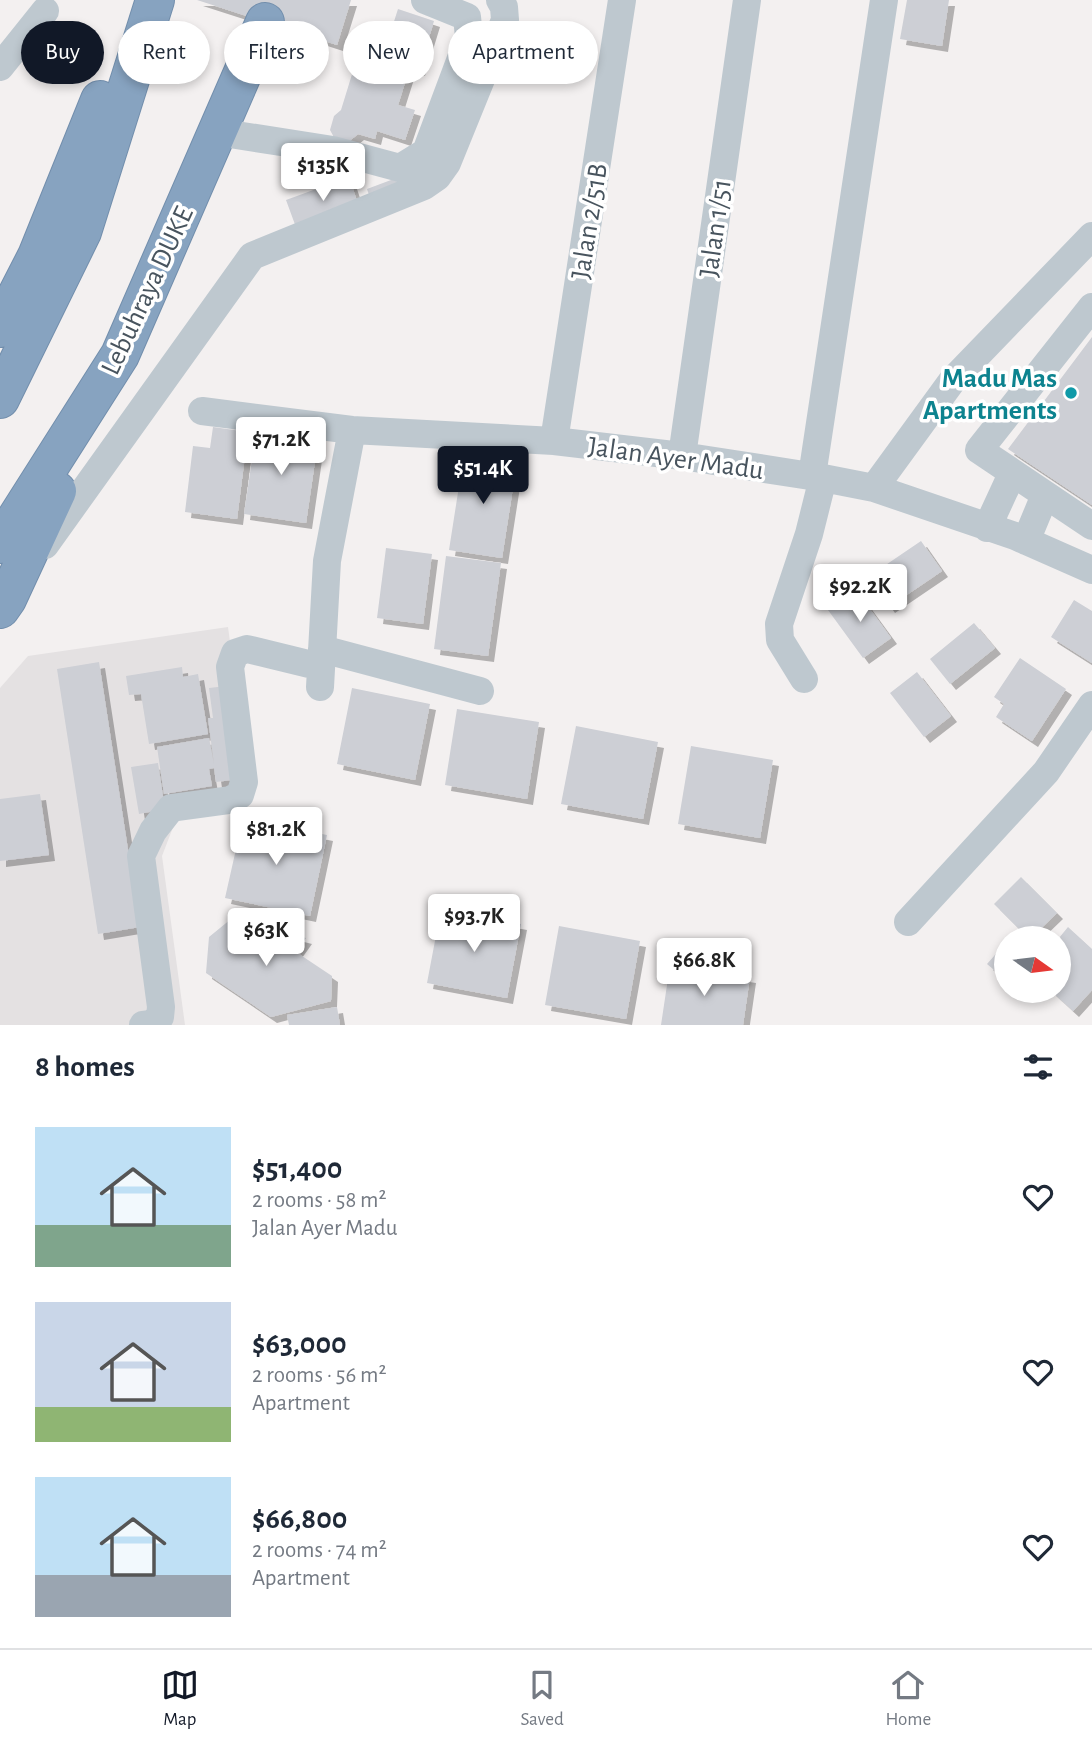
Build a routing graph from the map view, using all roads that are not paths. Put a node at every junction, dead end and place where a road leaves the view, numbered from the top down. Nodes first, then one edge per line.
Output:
1 (148, 0) edge
2 (155, 0) edge
3 (425, 0) edge
4 (500, 0) edge
5 (622, 0) edge
6 (747, 0) edge
7 (884, 0) edge
8 (45, 11) dead end
9 (0, 67) edge
10 (238, 84) edge
11 (217, 132) junction
12 (1092, 236) edge
13 (1092, 307) edge
14 (0, 328) edge
15 (120, 355) junction
16 (0, 399) edge
17 (202, 411) dead end
18 (352, 430) junction
19 (554, 442) junction
20 (682, 456) junction
21 (1012, 474) junction
22 (817, 477) junction
23 (874, 488) junction
24 (1045, 495) junction
25 (1092, 526) edge
26 (987, 527) junction
27 (1026, 541) junction
28 (0, 544) edge
29 (1092, 570) edge
30 (4, 604) edge
31 (321, 667) junction
32 (804, 679) dead end
33 (480, 691) dead end
34 (1092, 705) edge
35 (908, 922) dead end
36 (143, 1025) edge

1 - 14 highway
2 - 16 highway
3 - 11 street
4 - 30 street
5 - 19 street, Jalan 2/51B
6 - 20 street, Jalan 1/51
7 - 22 street
8 - 9 street
10 - 11 highway, Lebuhraya DUKE
11 - 15 highway, Lebuhraya DUKE
12 - 23 street
13 - 21 street
15 - 28 highway, Lebuhraya DUKE
15 - 30 highway
17 - 18 street, Jalan Ayer Madu
18 - 19 street, Jalan Ayer Madu
18 - 31 street
19 - 20 street, Jalan Ayer Madu
20 - 22 street, Jalan Ayer Madu
21 - 24 street
21 - 26 street
22 - 23 street, Jalan Ayer Madu
22 - 32 street
23 - 26 street, Jalan Ayer Madu
24 - 25 street
24 - 27 street
26 - 27 street, Jalan Ayer Madu
27 - 29 street, Jalan Ayer Madu
31 - 33 street
31 - 36 street
34 - 35 street

